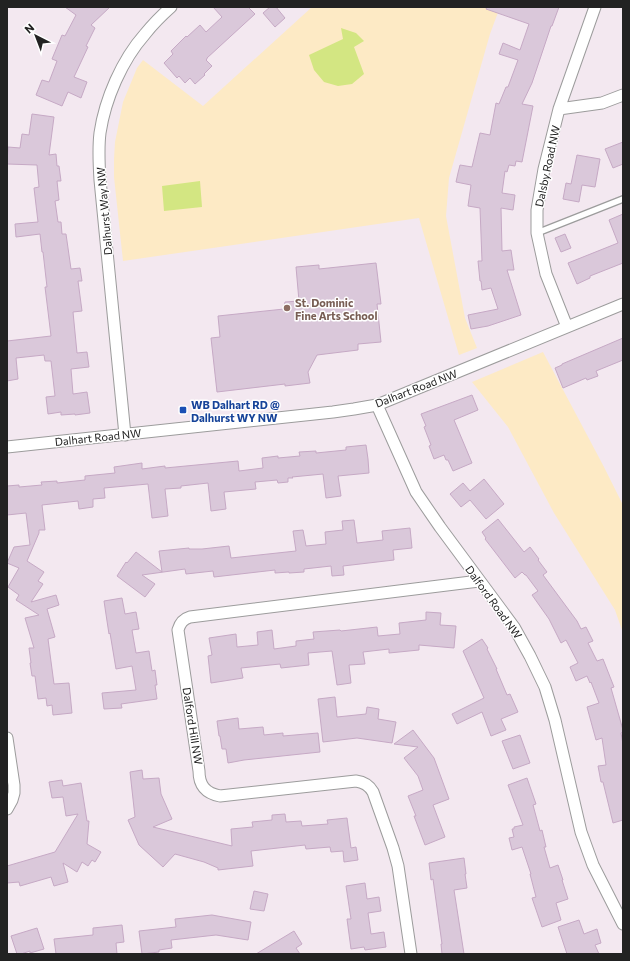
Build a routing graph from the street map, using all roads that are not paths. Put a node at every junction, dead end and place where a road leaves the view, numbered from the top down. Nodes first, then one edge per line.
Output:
1 (171, 7) edge
2 (595, 7) edge
3 (623, 95) edge
4 (559, 109) junction
5 (623, 199) edge
6 (537, 233) junction
7 (623, 304) edge
8 (567, 327) junction
9 (377, 405) junction
10 (125, 435) junction
11 (7, 447) edge
12 (479, 581) junction
13 (7, 738) edge
14 (7, 809) edge
15 (623, 924) edge
16 (411, 954) edge

1 - 10 street, Dalhurst Way NW
2 - 4 street, Dalsby Road NW
3 - 4 street
4 - 6 street, Dalsby Road NW
5 - 6 lane
6 - 8 street, Dalsby Road NW
7 - 8 street, Dalhart Road NW
8 - 9 street, Dalhart Road NW
9 - 10 street, Dalhart Road NW
9 - 12 street, Dalford Road NW
10 - 11 street, Dalhart Road NW
12 - 15 street, Dalford Road NW
12 - 16 street, Dalford Hill NW
13 - 14 street

